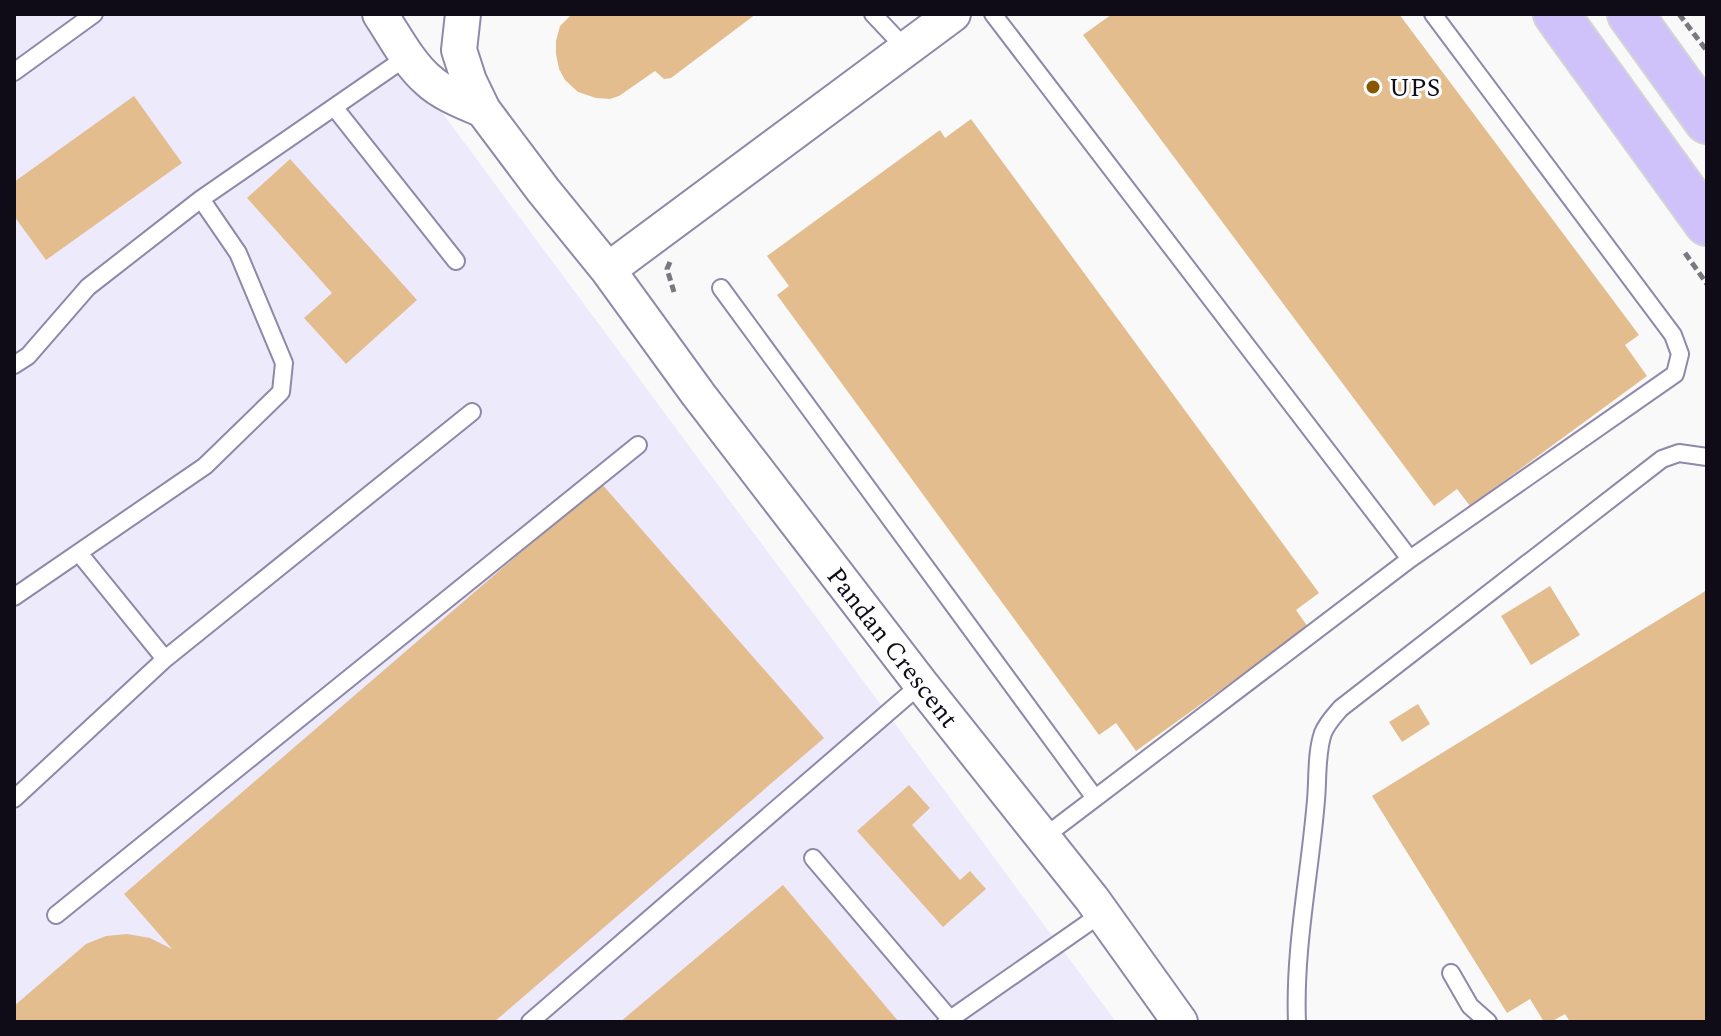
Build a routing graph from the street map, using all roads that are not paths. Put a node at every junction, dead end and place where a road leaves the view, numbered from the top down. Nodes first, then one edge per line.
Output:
1 (94, 14) edge
2 (380, 14) edge
3 (463, 14) edge
4 (873, 14) edge
5 (953, 14) edge
6 (993, 14) edge
7 (1433, 14) edge
8 (1556, 14) edge
9 (1630, 14) edge
10 (906, 49) junction
11 (408, 56) junction
12 (14, 72) edge
13 (334, 107) junction
14 (483, 110) junction
15 (1707, 121) edge
16 (201, 199) junction
17 (1707, 223) edge
18 (456, 261) dead end
19 (608, 270) junction
20 (721, 288) dead end
21 (14, 365) edge
22 (472, 412) dead end
23 (638, 445) dead end
24 (1707, 457) edge
25 (79, 553) junction
26 (1410, 559) junction
27 (14, 597) edge
28 (165, 659) junction
29 (921, 684) junction
30 (1095, 798) junction
31 (14, 799) edge
32 (1044, 837) junction
33 (813, 858) dead end
34 (1101, 914) junction
35 (56, 915) dead end
36 (1451, 973) dead end
37 (948, 1020) edge
38 (530, 1022) edge
39 (1180, 1022) edge
40 (1297, 1022) edge
41 (1488, 1022) edge

1 - 12 lane
2 - 11 street, Pandan Crescent
3 - 14 street, Pandan Crescent
4 - 10 lane
5 - 10 street
6 - 26 lane
7 - 26 lane
8 - 17 highway
9 - 15 highway
10 - 19 street
11 - 13 lane
11 - 14 street, Pandan Crescent
13 - 16 lane
13 - 18 lane
14 - 19 street, Pandan Crescent
16 - 21 lane
16 - 25 lane
19 - 29 street, Pandan Crescent
20 - 30 lane
22 - 28 lane
23 - 35 lane
24 - 40 lane
25 - 27 lane
25 - 28 lane
26 - 30 lane
28 - 31 lane
29 - 32 street, Pandan Crescent
29 - 38 lane
30 - 32 lane
32 - 34 street, Pandan Crescent
33 - 37 lane
34 - 37 lane
34 - 39 street, Pandan Crescent
36 - 41 lane

